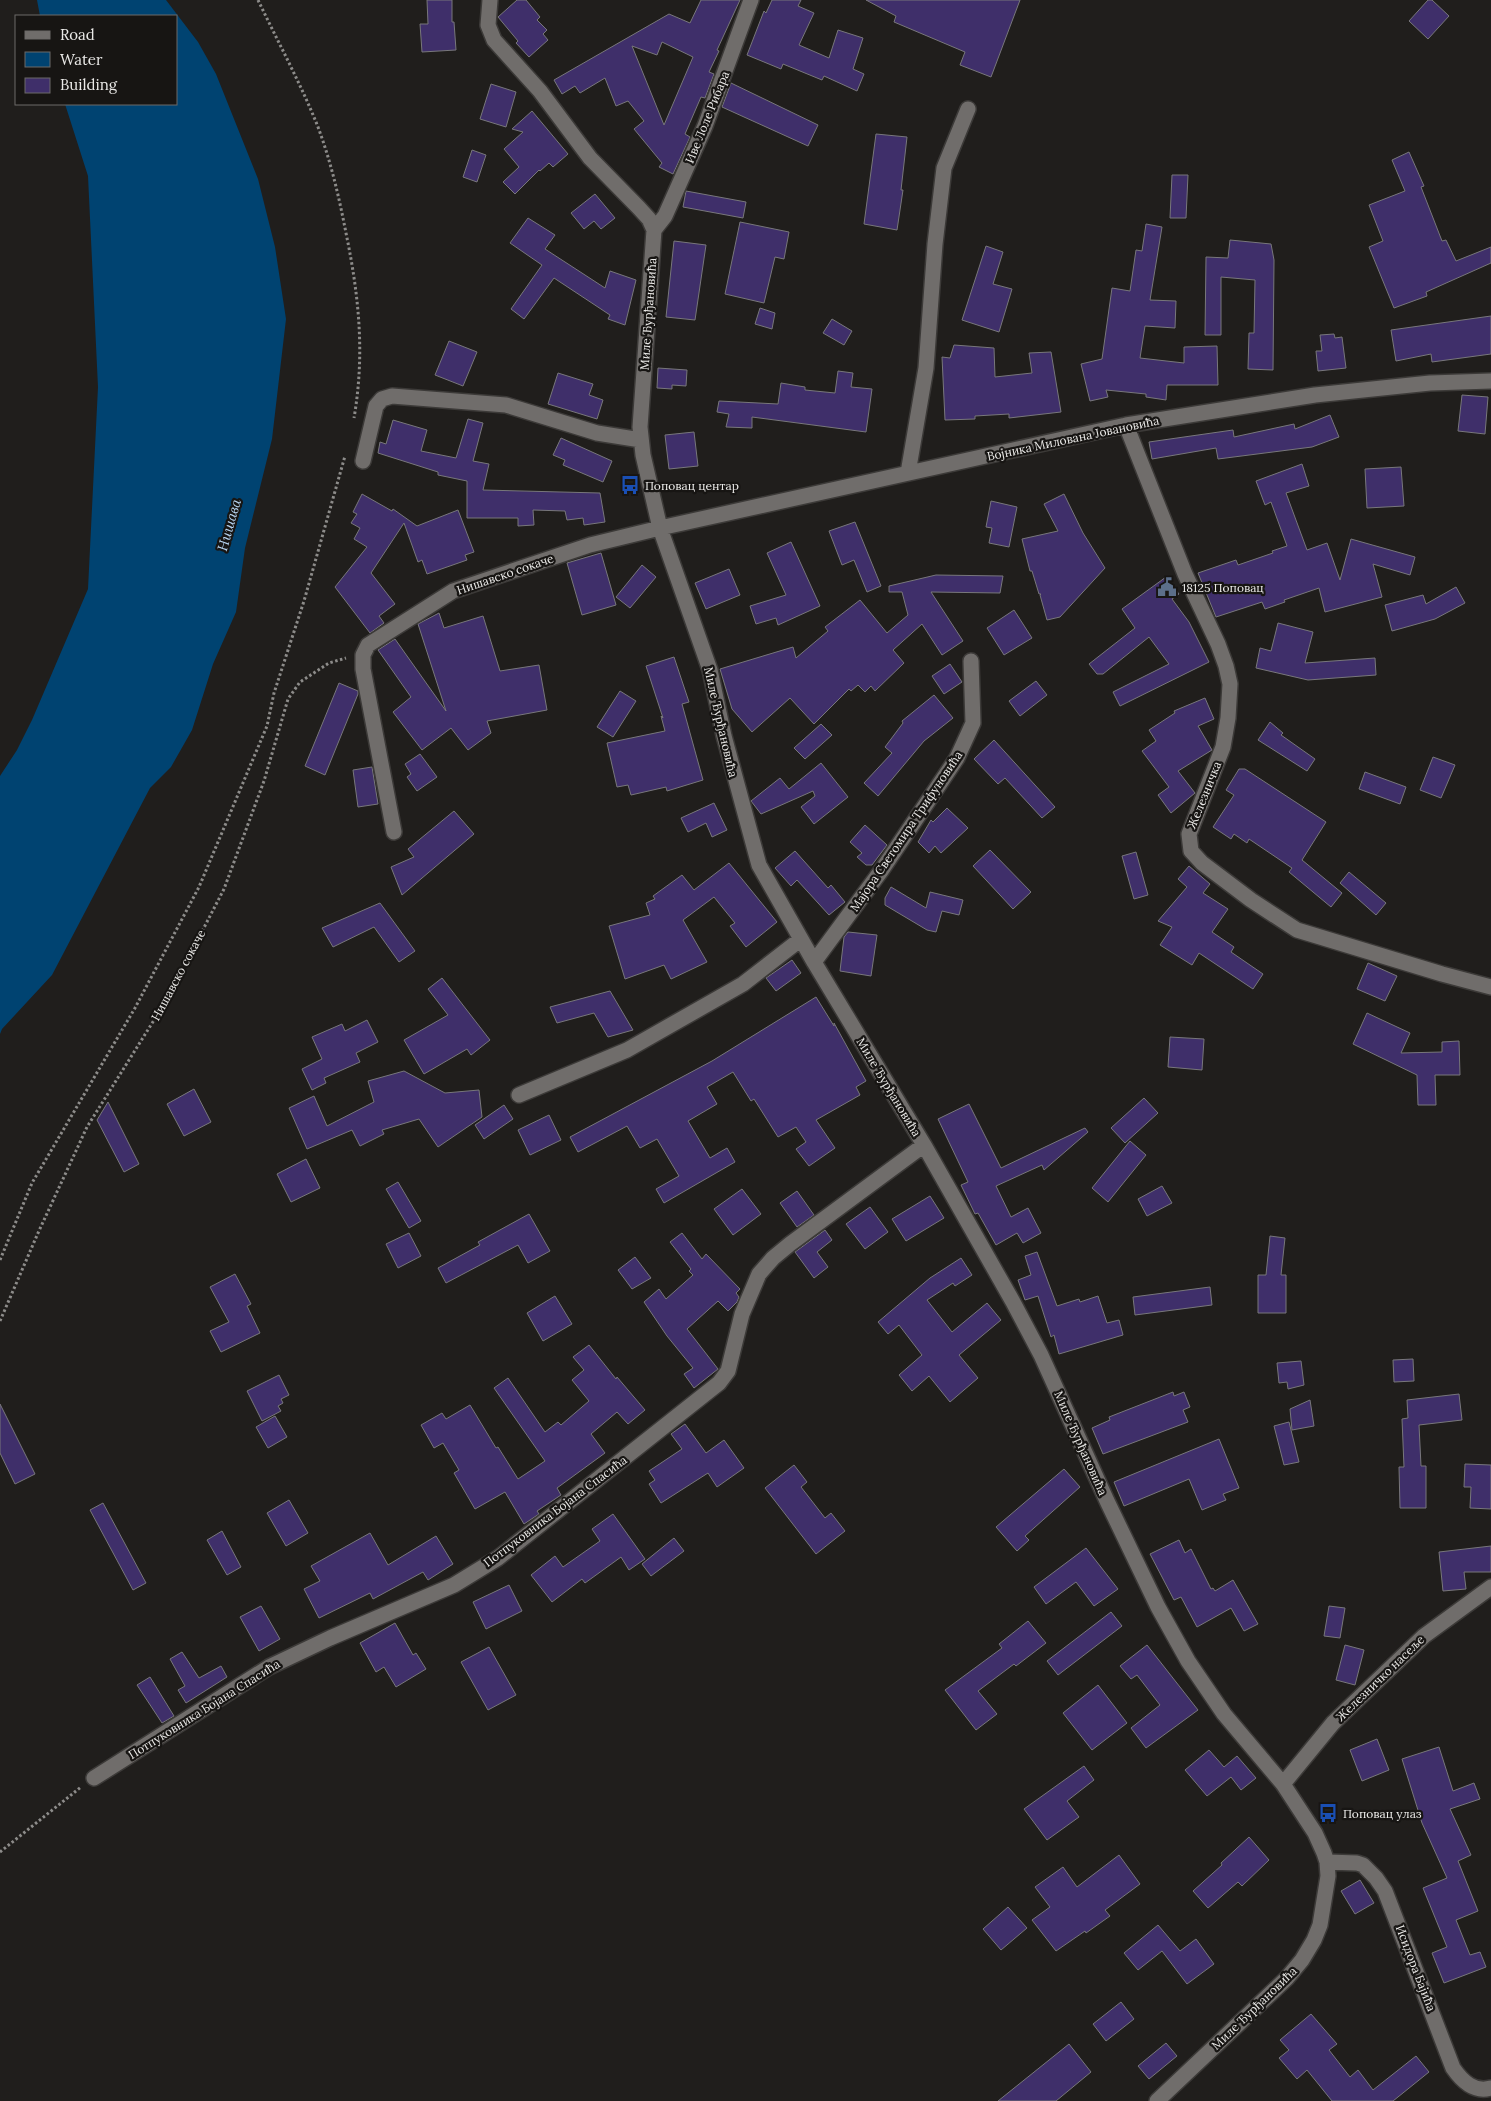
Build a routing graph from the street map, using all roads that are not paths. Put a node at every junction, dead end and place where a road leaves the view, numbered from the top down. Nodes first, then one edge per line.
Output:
1 (490, 0) edge
2 (751, 0) edge
3 (968, 109) dead end
4 (654, 230) junction
5 (1491, 381) edge
6 (1126, 425) junction
7 (641, 440) junction
8 (363, 461) dead end
9 (908, 473) junction
10 (660, 528) junction
11 (971, 661) dead end
12 (394, 832) dead end
13 (801, 939) junction
14 (814, 962) junction
15 (1491, 987) edge
16 (519, 1095) dead end
17 (924, 1145) junction
18 (1491, 1587) edge
19 (94, 1778) road end
20 (1283, 1784) junction
21 (1327, 1862) junction
22 (1491, 2088) edge
23 (1157, 2101) edge

1 - 4 street
2 - 4 street, Иве Лоле Рибара
3 - 9 street
4 - 7 street, Миле Ђурђановића
5 - 6 street, Војника Милована Јовановића
6 - 9 street, Војника Милована Јовановића
6 - 15 street, Железничка
7 - 8 street
7 - 10 street, Миле Ђурђановића
9 - 10 street, Војника Милована Јовановића
10 - 12 street, Нишавско сокаче
10 - 13 street, Миле Ђурђановића
11 - 14 street, Мајора Светомира Трифуновића
13 - 14 street, Миле Ђурђановића
13 - 16 street
14 - 17 street, Миле Ђурђановића
17 - 19 street, Потпуковника Бојана Спасића
17 - 20 street, Миле Ђурђановића
18 - 20 street, Железничко насеље
20 - 21 street, Миле Ђурђановића
21 - 22 street, Исидора Бајића
21 - 23 street, Миле Ђурђановића

